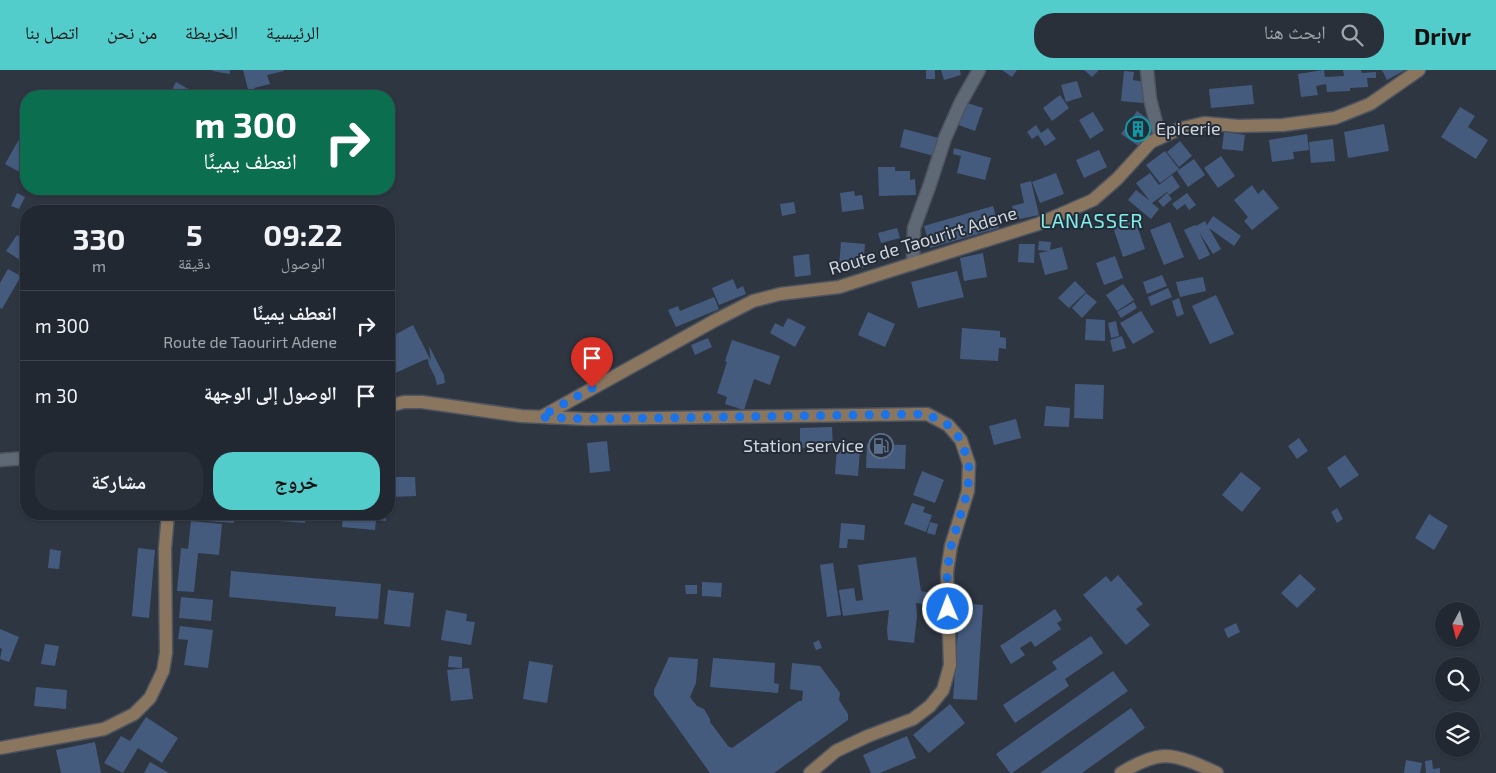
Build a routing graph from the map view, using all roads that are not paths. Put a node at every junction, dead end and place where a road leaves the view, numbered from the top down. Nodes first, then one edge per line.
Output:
1 (979, 70) edge
2 (1147, 70) edge
3 (1419, 70) edge
4 (1160, 138) junction
5 (913, 264) junction
6 (395, 404) edge
7 (540, 417) junction
8 (20, 458) edge
9 (0, 460) edge
10 (167, 520) edge
11 (0, 748) edge
12 (810, 773) edge
13 (1121, 773) edge
14 (1217, 773) edge

1 - 5 street
2 - 4 street
3 - 4 main road, Route de Taourirt Adene
4 - 5 main road, Route de Taourirt Adene
5 - 7 main road, Route de Taourirt Adene
6 - 7 main road
7 - 12 main road
8 - 9 street
10 - 11 main road
13 - 14 main road

